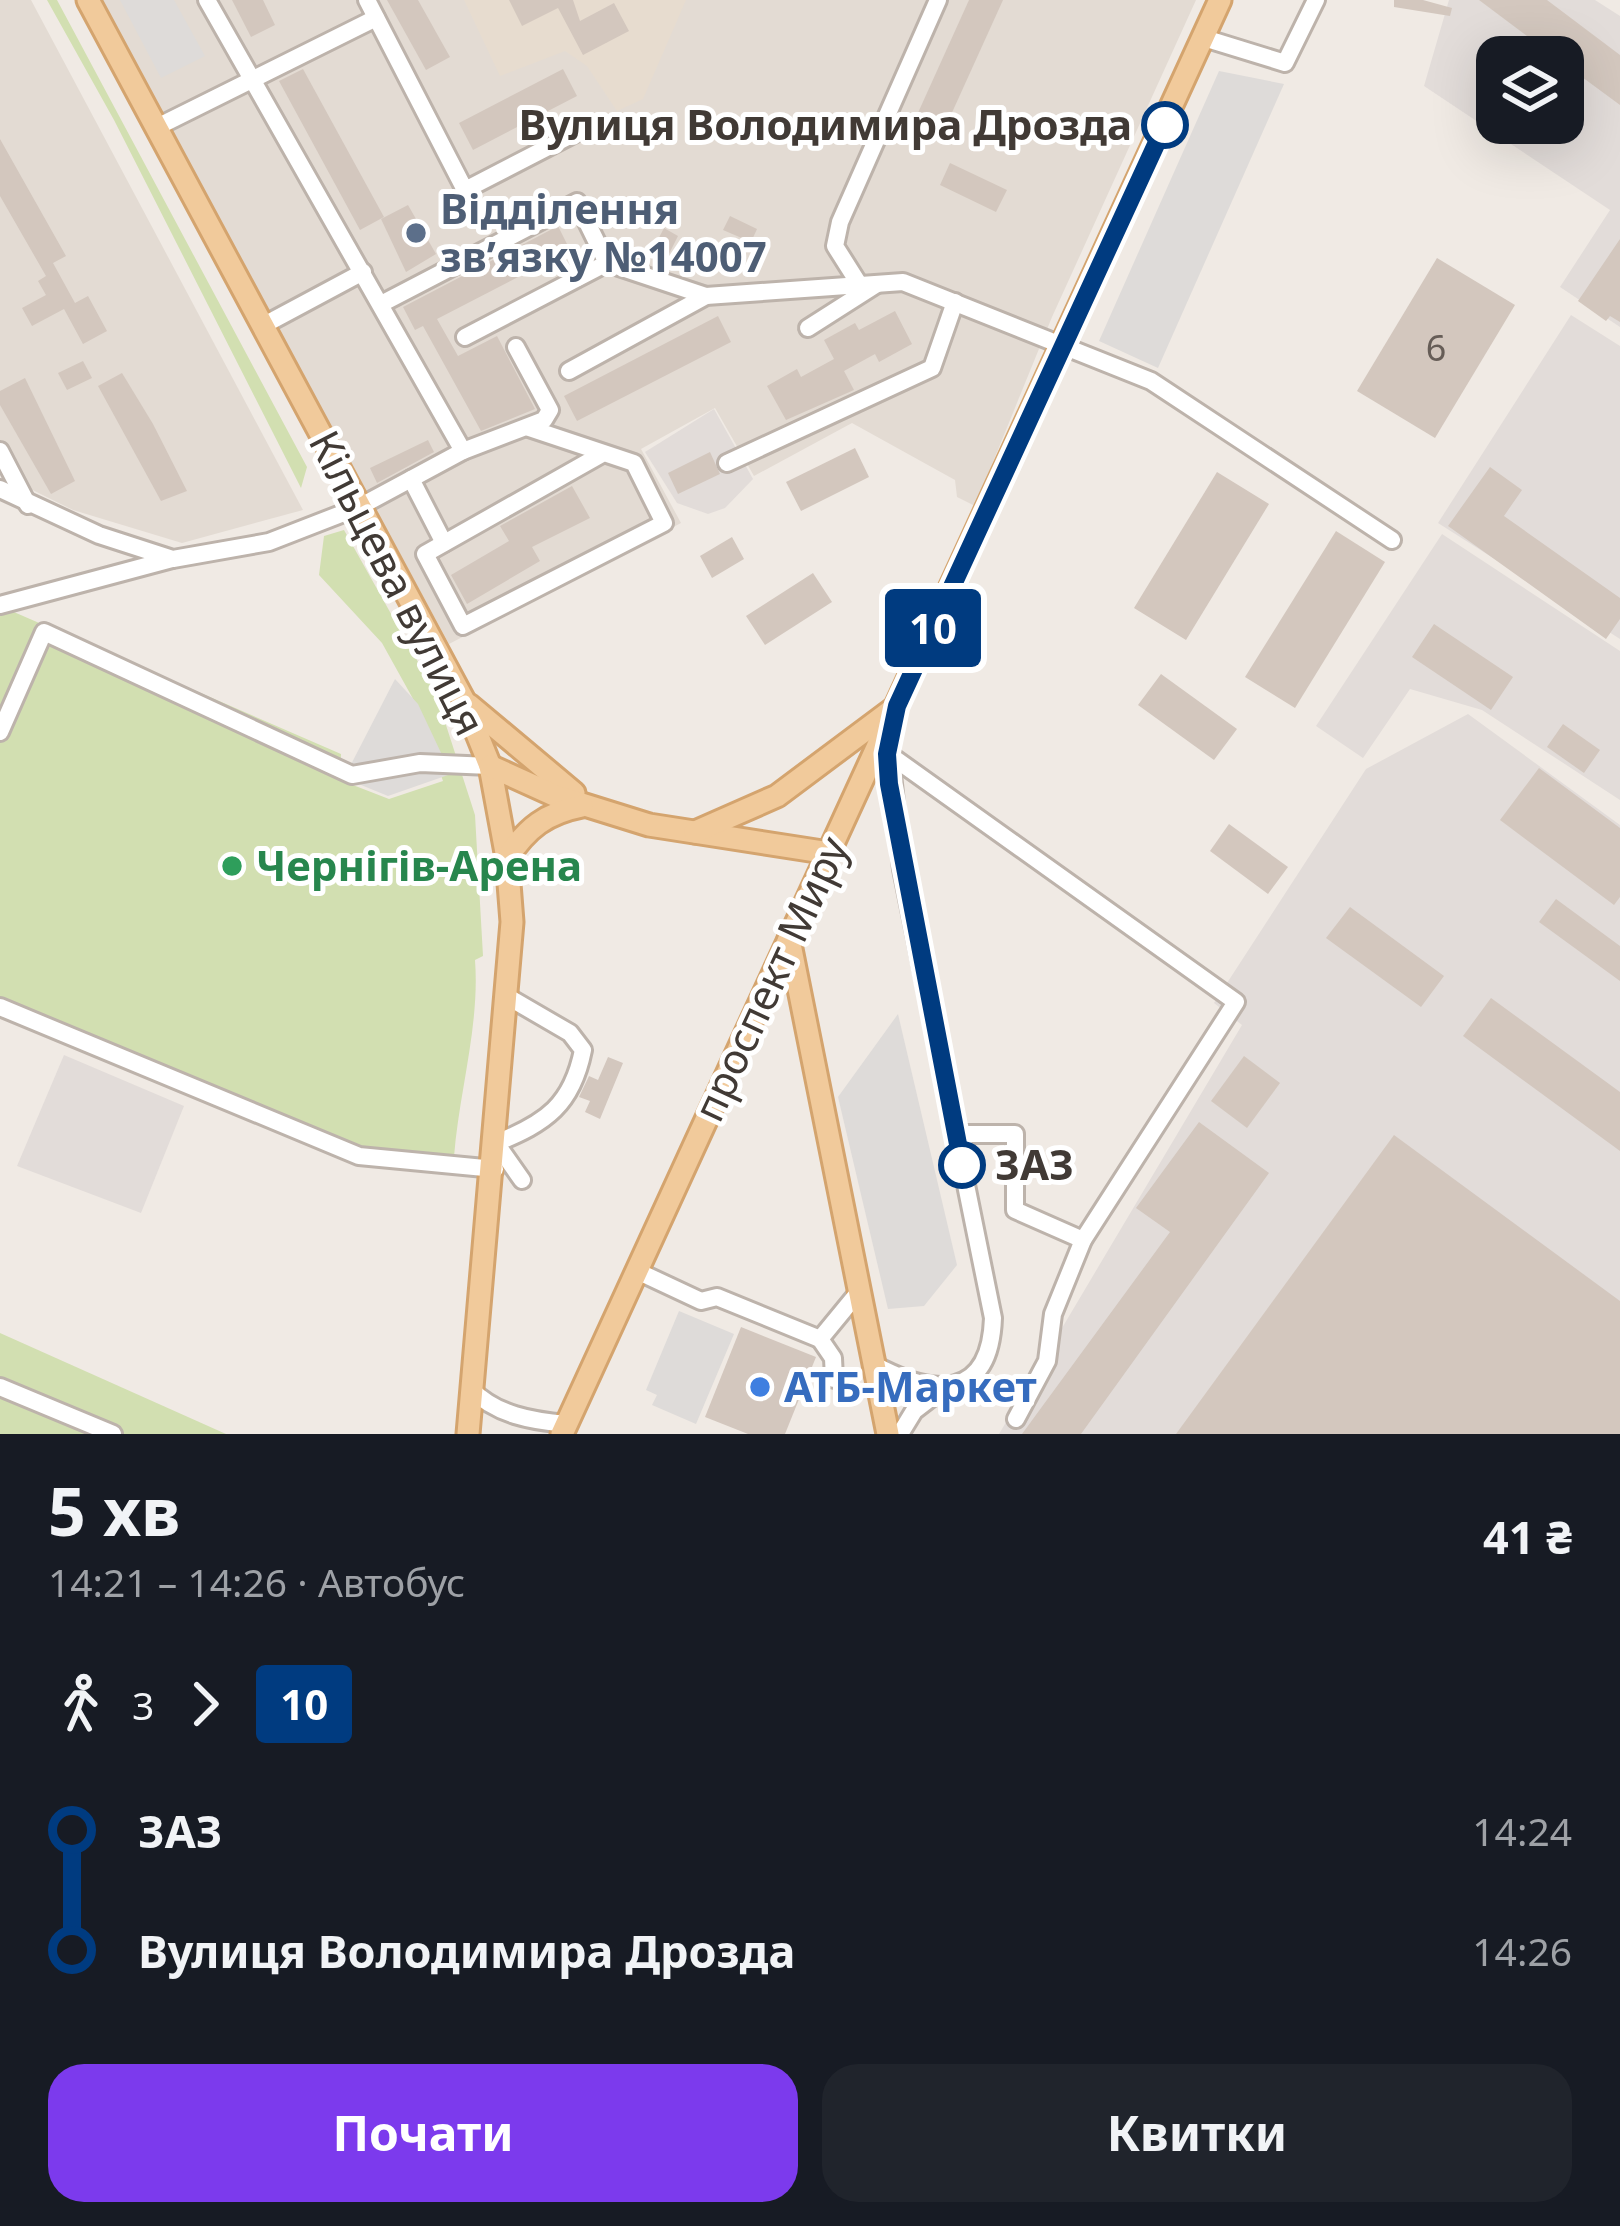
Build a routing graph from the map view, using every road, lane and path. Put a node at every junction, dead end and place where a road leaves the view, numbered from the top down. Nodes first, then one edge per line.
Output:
1 (88, 0) edge
2 (207, 0) edge
3 (367, 0) edge
4 (938, 0) edge
5 (1220, 0) edge
6 (1316, 0) edge
7 (376, 17) junction
8 (1204, 38) junction
9 (251, 80) junction
10 (591, 125) dead end
11 (155, 128) junction
12 (607, 263) junction
13 (363, 272) junction
14 (868, 284) junction
15 (706, 296) junction
16 (955, 302) junction
17 (381, 304) junction
18 (264, 325) junction
19 (808, 328) dead end
20 (465, 337) dead end
21 (1064, 342) junction
22 (516, 347) dead end
23 (569, 370) dead end
24 (529, 428) junction
25 (0, 451) edge
26 (463, 451) junction
27 (602, 454) junction
28 (727, 463) dead end
29 (411, 479) junction
30 (0, 489) edge
31 (28, 506) junction
32 (359, 507) junction
33 (1392, 540) dead end
34 (444, 544) junction
35 (173, 559) junction
36 (0, 605) edge
37 (463, 699) junction
38 (897, 706) junction
39 (0, 732) edge
40 (887, 754) junction
41 (490, 766) junction
42 (589, 804) junction
43 (689, 834) junction
44 (829, 853) junction
45 (507, 858) junction
46 (789, 938) junction
47 (508, 997) junction
48 (0, 1007) edge
49 (956, 1135) junction
50 (496, 1143) junction
51 (495, 1169) junction
52 (522, 1180) dead end
53 (1083, 1240) junction
54 (637, 1270) junction
55 (857, 1294) junction
56 (835, 1324) junction
57 (864, 1325) junction
58 (820, 1339) junction
59 (873, 1364) junction
60 (834, 1379) dead end
61 (0, 1387) edge
62 (945, 1388) junction
63 (471, 1389) junction
64 (1016, 1419) dead end
65 (564, 1429) edge
66 (113, 1434) edge
67 (468, 1434) edge
68 (889, 1434) edge
69 (900, 1434) edge

1 - 11 main road, Кільцева вулиця
2 - 9 street
3 - 7 street
4 - 14 street
5 - 8 main road, проспект Миру
6 - 8 street
7 - 9 street
7 - 10 street
8 - 21 main road, проспект Миру
9 - 11 street
9 - 13 street
11 - 18 main road, Кільцева вулиця
12 - 15 street
12 - 17 street
12 - 20 street
13 - 17 street
13 - 18 street
14 - 15 street
14 - 16 street
14 - 19 street
15 - 23 street
16 - 21 street
16 - 28 street
17 - 26 street
18 - 32 main road, Кільцева вулиця
21 - 33 street
21 - 38 main road, проспект Миру
22 - 24 street
24 - 26 street
24 - 27 street
25 - 31 street
26 - 29 street
27 - 34 street
27 - 34 street
29 - 32 street
29 - 34 street
30 - 31 street
31 - 35 street
32 - 35 street
32 - 37 main road, Кільцева вулиця
35 - 36 street
37 - 41 main road, Кільцева вулиця
37 - 42 main road
38 - 40 street
38 - 43 main road
38 - 44 main road, проспект Миру
39 - 41 street
40 - 49 street
40 - 53 street
41 - 42 main road
41 - 45 main road, Кільцева вулиця
42 - 43 main road
42 - 45 main road
43 - 44 main road
44 - 46 main road, проспект Миру
45 - 47 main road, Кільцева вулиця
46 - 54 main road, проспект Миру
46 - 55 main road
47 - 50 main road, Кільцева вулиця
47 - 50 street
48 - 51 street
49 - 53 street
49 - 62 street
50 - 51 main road, Кільцева вулиця
50 - 52 street
51 - 63 main road, Кільцева вулиця
53 - 64 street
54 - 58 street
54 - 65 main road, проспект Миру
55 - 56 street
55 - 57 main road
56 - 57 street
56 - 58 street
57 - 59 main road
58 - 60 street
59 - 62 street
59 - 68 main road
61 - 66 street
62 - 69 street
63 - 65 street
63 - 67 main road, Кільцева вулиця

